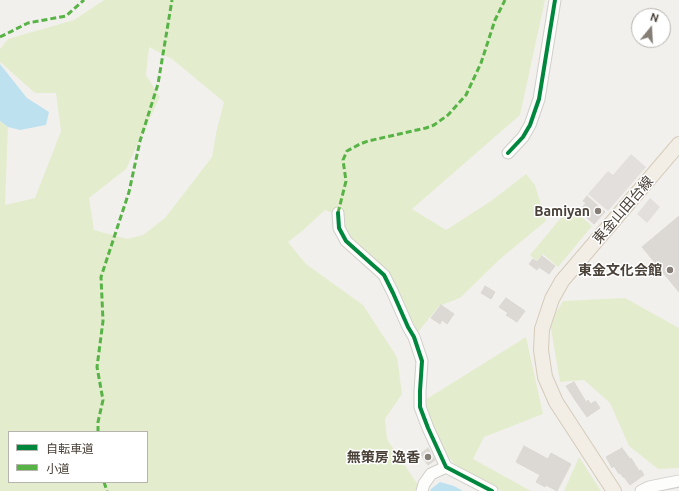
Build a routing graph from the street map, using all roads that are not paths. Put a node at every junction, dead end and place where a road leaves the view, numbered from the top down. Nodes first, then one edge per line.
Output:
1 (555, 0) edge
2 (679, 144) edge
3 (508, 153) dead end
4 (338, 213) dead end
5 (446, 467) junction
6 (679, 481) edge
7 (422, 491) edge
8 (492, 491) edge
9 (614, 491) edge
10 (641, 491) edge

1 - 3 street
2 - 9 main road, 東金山田台線
4 - 5 street
5 - 7 street
5 - 8 street
6 - 10 street

